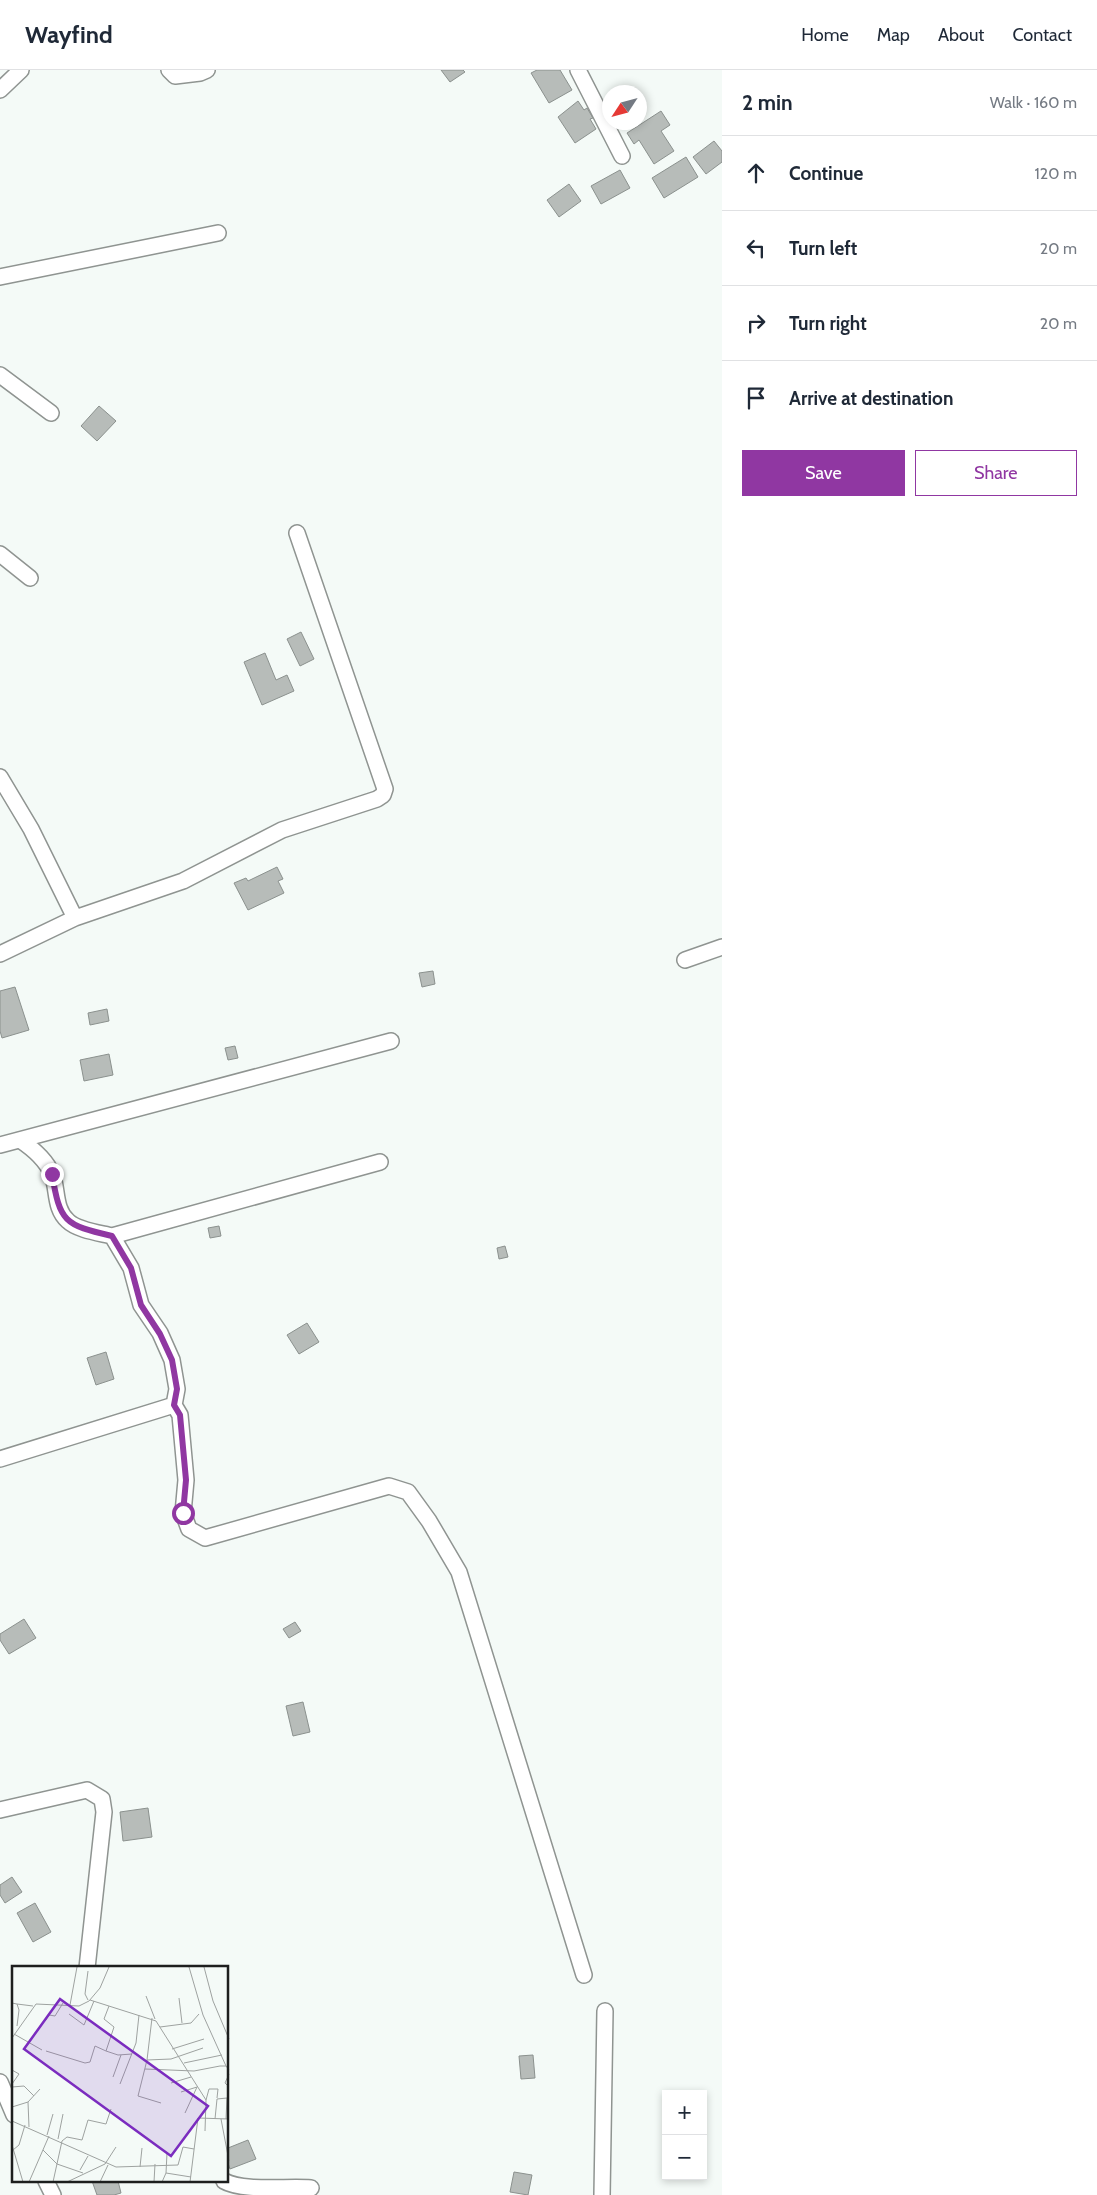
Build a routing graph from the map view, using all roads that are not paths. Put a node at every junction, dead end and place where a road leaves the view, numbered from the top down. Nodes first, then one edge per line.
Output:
1 (21, 70) edge
2 (169, 70) edge
3 (207, 70) edge
4 (578, 70) edge
5 (0, 90) edge
6 (622, 156) dead end
7 (218, 233) dead end
8 (0, 277) edge
9 (0, 375) edge
10 (51, 413) dead end
11 (297, 533) dead end
12 (0, 554) edge
13 (30, 578) dead end
14 (0, 777) edge
15 (75, 918) junction
16 (722, 947) edge
17 (0, 954) edge
18 (685, 960) dead end
19 (391, 1041) dead end
20 (20, 1140) junction
21 (0, 1145) edge
22 (380, 1162) dead end
23 (112, 1236) junction
24 (174, 1405) junction
25 (0, 1459) edge
26 (0, 1810) edge
27 (87, 1966) edge
28 (584, 1975) dead end
29 (605, 2011) dead end
30 (0, 2082) edge
31 (12, 2110) edge
32 (46, 2182) edge
33 (226, 2182) edge
34 (311, 2188) dead end
35 (53, 2195) edge
36 (602, 2195) edge

1 - 5 street
2 - 3 street
4 - 6 street
7 - 8 street
9 - 10 street
11 - 15 street
12 - 13 street
14 - 15 street
15 - 17 street
16 - 18 street
19 - 20 street
20 - 21 street
20 - 23 street
22 - 23 street
23 - 24 street
24 - 25 street
24 - 28 street
26 - 27 street
29 - 36 street
30 - 31 street
32 - 35 street
33 - 34 street

